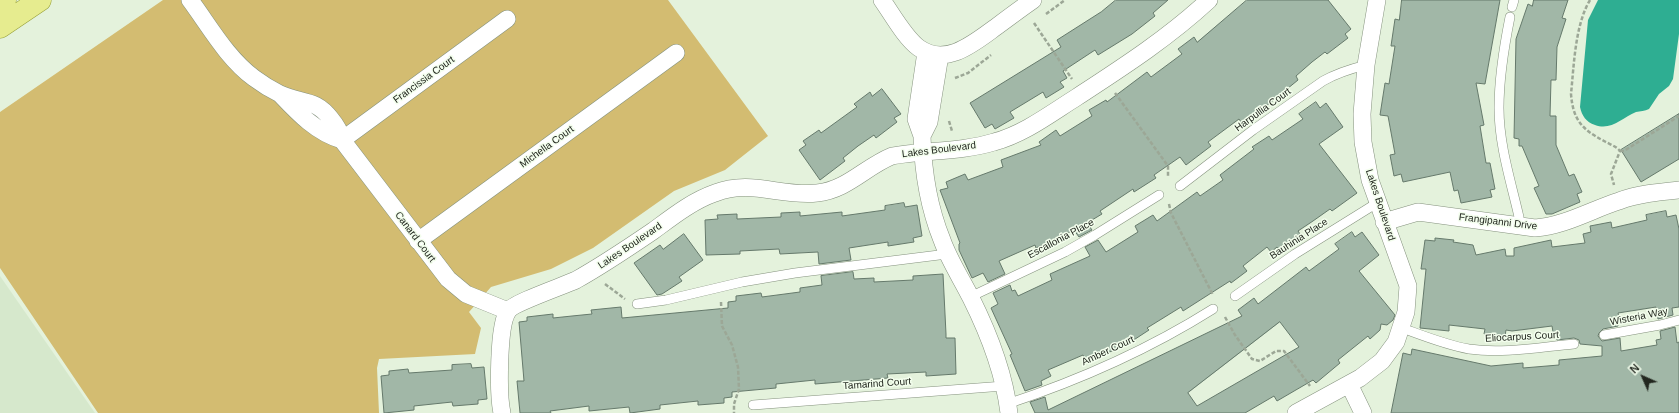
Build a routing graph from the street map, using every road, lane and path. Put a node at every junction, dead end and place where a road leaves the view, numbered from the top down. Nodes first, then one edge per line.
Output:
1 (5, 0) edge
2 (40, 0) edge
3 (190, 0) edge
4 (882, 0) edge
5 (1033, 0) edge
6 (1065, 0) edge
7 (1209, 0) edge
8 (1377, 0) edge
9 (1590, 0) edge
10 (0, 4) edge
11 (1510, 17) dead end
12 (506, 19) dead end
13 (1034, 23) junction
14 (0, 27) edge
15 (1028, 28) dead end
16 (676, 52) dead end
17 (933, 54) junction
18 (992, 55) dead end
19 (1366, 65) junction
20 (954, 79) dead end
21 (1111, 88) dead end
22 (1082, 93) junction
23 (947, 116) dead end
24 (1679, 116) edge
25 (952, 136) dead end
26 (342, 140) junction
27 (922, 144) junction
28 (1620, 151) junction
29 (1168, 181) dead end
30 (1180, 186) dead end
31 (1614, 186) dead end
32 (1679, 190) edge
33 (1159, 195) dead end
34 (1169, 201) dead end
35 (1377, 203) junction
36 (1384, 222) junction
37 (1519, 226) junction
38 (418, 241) junction
39 (947, 254) junction
40 (600, 279) dead end
41 (718, 288) junction
42 (1214, 296) dead end
43 (1235, 296) dead end
44 (970, 297) junction
45 (636, 304) joint
46 (1213, 309) dead end
47 (508, 311) junction
48 (1224, 316) dead end
49 (1679, 320) edge
50 (1402, 328) junction
51 (1604, 336) dead end
52 (1574, 344) dead end
53 (1349, 384) junction
54 (1004, 386) junction
55 (1311, 387) dead end
56 (752, 405) dead end
57 (1008, 408) edge
58 (502, 413) edge
59 (734, 413) edge
60 (1296, 413) edge
61 (1364, 413) edge

1 - 10 main road
2 - 14 main road
3 - 26 street
4 - 17 street
5 - 17 street
6 - 13 path
7 - 22 street, Lakes Boulevard
8 - 19 street, Lakes Boulevard
9 - 28 path
11 - 37 lane
12 - 26 street, Francissia Court
13 - 15 path
13 - 22 path
16 - 38 street, Michella Court
17 - 27 street
18 - 20 path
19 - 30 lane, Harpullia Court
19 - 35 street, Lakes Boulevard
21 - 29 path
22 - 27 street, Lakes Boulevard
23 - 25 path
24 - 28 path
26 - 38 street, Canard Court
27 - 39 street
27 - 47 street, Lakes Boulevard
28 - 31 path
32 - 37 street, Frangipanni Drive
33 - 44 lane, Escallonia Place
34 - 42 path
35 - 36 street, Lakes Boulevard
35 - 43 lane, Bauhinia Place
36 - 37 street, Frangipanni Drive
36 - 50 street, Lakes Boulevard
38 - 47 street, Canard Court
39 - 41 lane
39 - 44 street
40 - 45 path
41 - 45 lane
41 - 59 path
44 - 54 street
46 - 57 lane, Amber Court
47 - 58 street
48 - 55 path
49 - 51 lane, Wisteria Way
50 - 52 lane, Eliocarpus Court
50 - 53 street, Lakes Boulevard
53 - 60 street, Lakes Boulevard
53 - 61 street
54 - 56 lane, Tamarind Court
54 - 57 street

